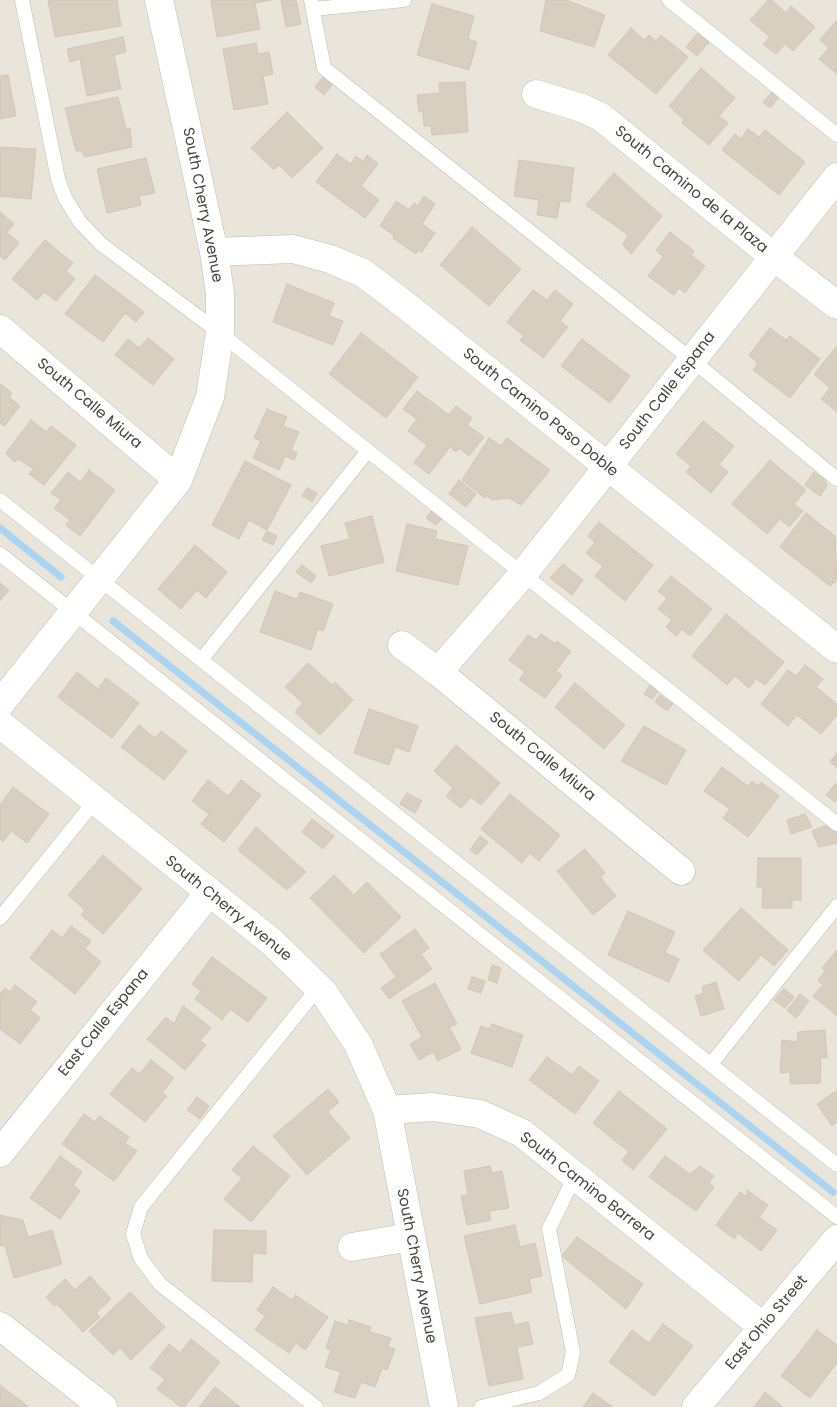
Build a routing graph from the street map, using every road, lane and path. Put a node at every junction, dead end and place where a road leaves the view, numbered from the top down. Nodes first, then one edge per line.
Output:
1 (22, 0) edge
2 (159, 0) edge
3 (404, 0) edge
4 (669, 0) edge
5 (312, 5) edge
6 (536, 94) dead end
7 (837, 135) edge
8 (837, 177) edge
9 (214, 252) junction
10 (774, 257) junction
11 (837, 305) edge
12 (0, 329) edge
13 (220, 333) junction
14 (692, 360) junction
15 (367, 452) junction
16 (608, 468) junction
17 (837, 479) edge
18 (178, 480) junction
19 (0, 500) edge
20 (0, 554) edge
21 (523, 574) junction
22 (99, 579) junction
23 (73, 612) junction
24 (402, 645) dead end
25 (837, 649) edge
26 (201, 660) junction
27 (438, 672) junction
28 (0, 704) edge
29 (0, 724) edge
30 (95, 801) junction
31 (837, 824) edge
32 (681, 871) dead end
33 (209, 893) junction
34 (837, 906) edge
35 (0, 918) edge
36 (318, 988) junction
37 (711, 1064) junction
38 (387, 1110) junction
39 (2, 1148) edge
40 (837, 1165) edge
41 (575, 1176) junction
42 (837, 1217) edge
43 (410, 1237) junction
44 (837, 1239) edge
45 (352, 1247) dead end
46 (0, 1326) edge
47 (763, 1327) junction
48 (103, 1407) edge
49 (316, 1407) edge
50 (444, 1407) edge
51 (480, 1407) edge
52 (696, 1407) edge

1 - 13 lane
2 - 9 street, South Cherry Avenue
3 - 5 lane
4 - 7 lane
5 - 14 lane
6 - 10 street, South Camino de la Plaza
8 - 10 street, South Calle Espana
9 - 13 street, South Cherry Avenue
9 - 16 street, South Camino Paso Doble
10 - 11 street, South Camino de la Plaza
10 - 14 street, South Calle Espana
12 - 18 street, South Calle Miura
13 - 15 lane
13 - 18 street, South Cherry Avenue
14 - 16 street, South Calle Espana
14 - 17 lane
15 - 21 lane
15 - 26 lane
16 - 21 street, South Calle Espana
16 - 25 street, South Camino Paso Doble
18 - 22 street, South Cherry Avenue
19 - 22 lane
20 - 23 lane
21 - 27 street, South Calle Espana
21 - 31 lane
22 - 23 street, South Cherry Avenue
22 - 26 lane
23 - 28 street, South Cherry Avenue
23 - 42 lane
24 - 27 street, South Calle Miura
26 - 37 lane
27 - 32 street, South Calle Miura
29 - 30 street, South Cherry Avenue
30 - 33 street, South Cherry Avenue
30 - 35 lane
33 - 36 street, South Cherry Avenue
33 - 39 street, East Calle Espana
34 - 37 lane
36 - 38 street, South Cherry Avenue
36 - 49 lane
37 - 40 lane
38 - 41 street, South Camino Barrera
38 - 43 street, South Cherry Avenue
41 - 47 street, South Camino Barrera
41 - 51 lane
43 - 45 street
43 - 50 street, South Cherry Avenue
44 - 47 street, East Ohio Street
46 - 48 street
47 - 52 street, East Ohio Street

